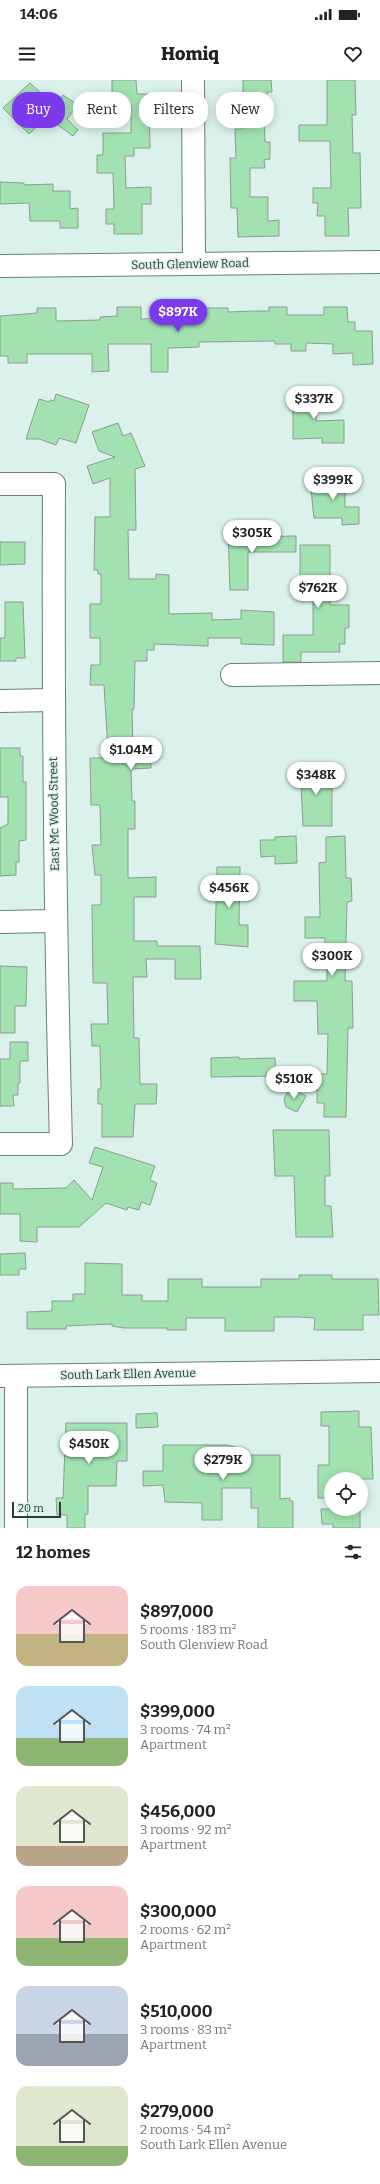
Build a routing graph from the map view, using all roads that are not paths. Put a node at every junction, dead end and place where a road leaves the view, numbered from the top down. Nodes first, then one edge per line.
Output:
1 (193, 80) edge
2 (380, 262) edge
3 (194, 264) junction
4 (0, 266) edge
5 (0, 484) edge
6 (380, 673) edge
7 (232, 675) dead end
8 (53, 700) junction
9 (0, 701) edge
10 (55, 921) junction
11 (0, 922) edge
12 (0, 1144) edge
13 (380, 1371) edge
14 (8, 1376) edge
15 (16, 1528) edge

1 - 3 street
2 - 3 street, South Glenview Road
3 - 4 street, South Glenview Road
5 - 8 street, East Mc Wood Street
6 - 7 street
8 - 9 street
8 - 10 street, East Mc Wood Street
10 - 11 street
10 - 12 street, East Mc Wood Street
13 - 14 street, South Lark Ellen Avenue
14 - 15 street

